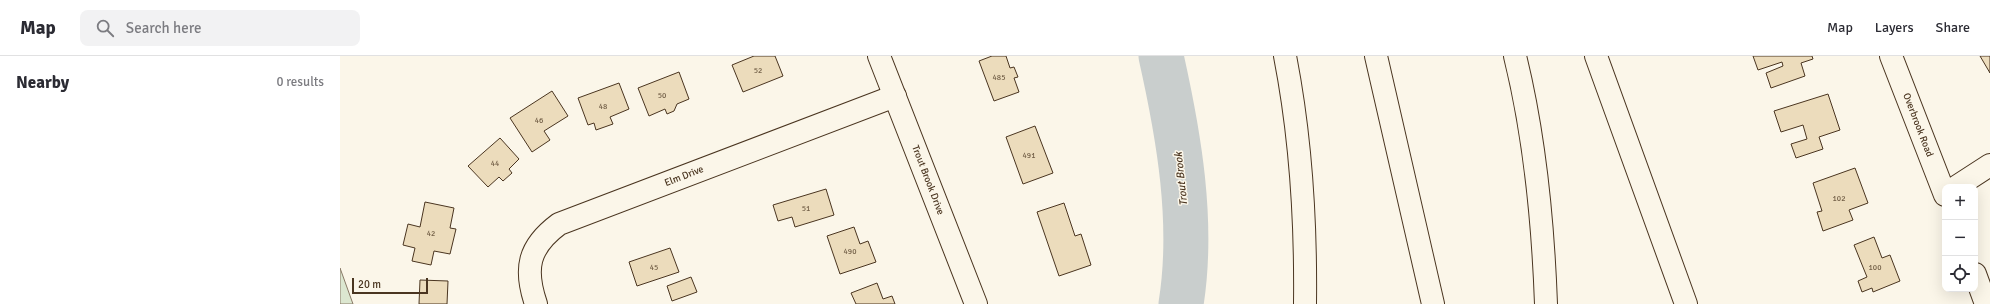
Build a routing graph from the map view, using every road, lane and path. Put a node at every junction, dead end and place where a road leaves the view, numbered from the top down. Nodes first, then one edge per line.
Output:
1 (879, 56) edge
2 (1285, 56) edge
3 (1376, 56) edge
4 (1516, 56) edge
5 (1596, 56) edge
6 (1891, 56) edge
7 (894, 96) junction
8 (1990, 165) edge
9 (1961, 184) edge
10 (1942, 186) edge
11 (1978, 282) edge
12 (536, 304) edge
13 (976, 304) edge
14 (1305, 304) edge
15 (1433, 304) edge
16 (1546, 304) edge
17 (1686, 304) edge
18 (1986, 304) edge

1 - 7 main road, Trout Brook Drive
2 - 14 main road
3 - 15 main road
4 - 16 main road
5 - 17 main road
6 - 10 main road, Overbrook Road
7 - 12 main road, Elm Drive
7 - 13 main road, Trout Brook Drive
8 - 9 main road
11 - 18 main road

